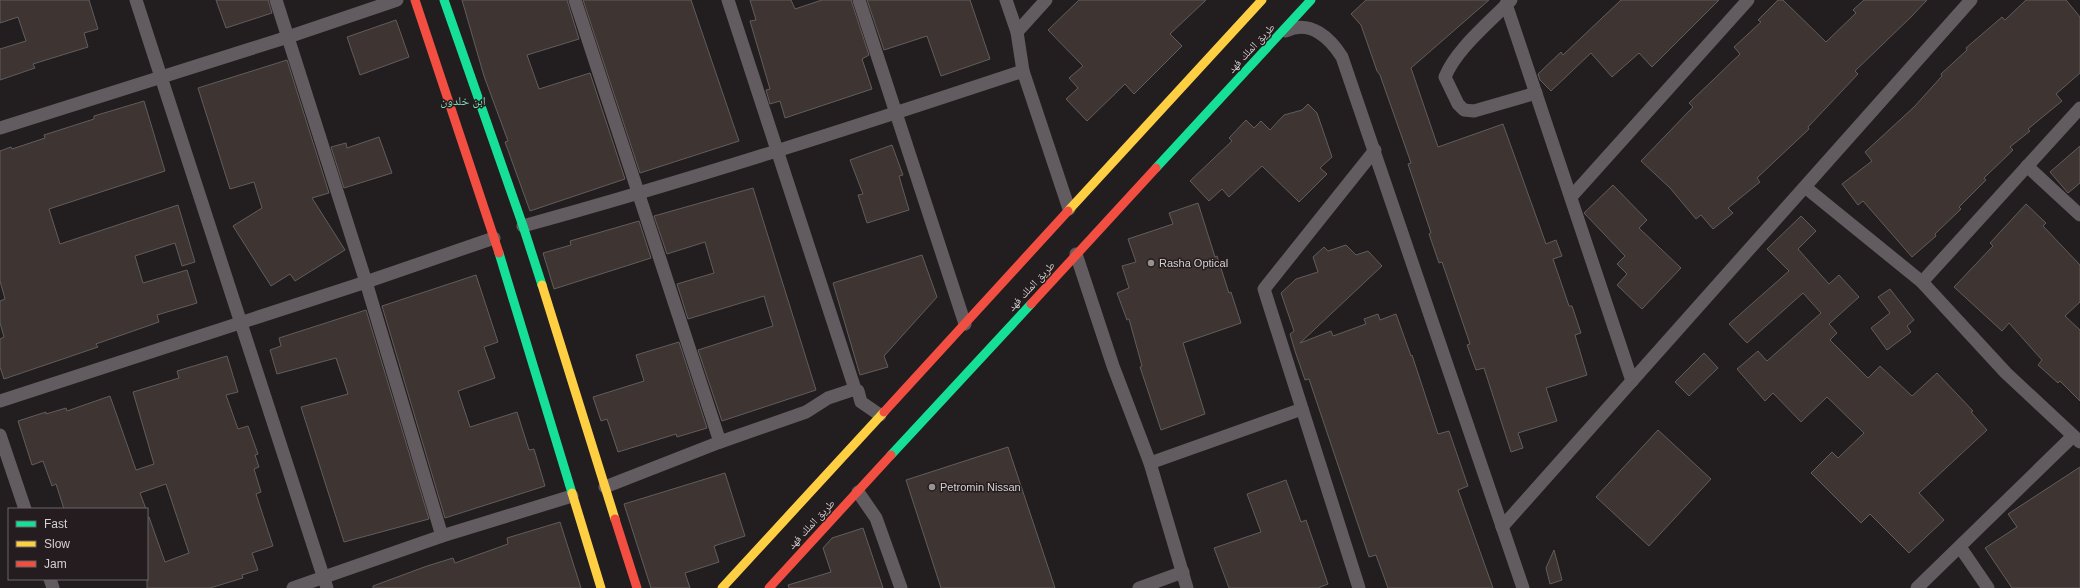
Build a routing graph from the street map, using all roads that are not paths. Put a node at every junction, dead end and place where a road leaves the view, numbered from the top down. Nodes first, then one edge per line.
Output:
1 (136, 0) edge
2 (276, 0) edge
3 (397, 0) edge
4 (415, 0) edge
5 (444, 0) edge
6 (575, 0) edge
7 (728, 0) edge
8 (858, 0) edge
9 (1006, 0) edge
10 (1046, 0) edge
11 (1262, 0) edge
12 (1311, 0) edge
13 (1748, 0) edge
14 (1971, 0) edge
15 (1509, 2) edge
16 (1016, 32) junction
17 (1280, 34) junction
18 (288, 37) junction
19 (1023, 71) junction
20 (160, 76) junction
21 (1536, 93) junction
22 (2080, 108) edge
23 (896, 113) junction
24 (0, 128) edge
25 (1374, 150) junction
26 (778, 151) junction
27 (2027, 166) junction
28 (1805, 187) junction
29 (640, 194) junction
30 (1571, 197) junction
31 (1069, 208) junction
32 (2080, 215) edge
33 (523, 226) junction
34 (494, 238) junction
35 (1076, 254) junction
36 (366, 282) junction
37 (1922, 282) junction
38 (240, 322) junction
39 (965, 324) junction
40 (1632, 381) junction
41 (855, 389) junction
42 (0, 401) edge
43 (1302, 409) junction
44 (880, 415) junction
45 (0, 435) edge
46 (2077, 439) edge
47 (720, 442) junction
48 (1150, 463) junction
49 (605, 487) junction
50 (858, 492) junction
51 (572, 496) junction
52 (25, 508) edge
53 (1502, 527) junction
54 (442, 536) junction
55 (1960, 547) junction
56 (1183, 572) junction
57 (325, 583) edge
58 (293, 588) edge
59 (601, 588) edge
60 (637, 588) edge
61 (722, 588) edge
62 (768, 588) edge
63 (901, 588) edge
64 (1139, 588) edge
65 (1187, 588) edge
66 (1358, 588) edge
67 (1523, 588) edge
68 (1916, 588) edge
69 (1988, 588) edge

1 - 20 street
2 - 18 street
3 - 18 street
4 - 34 main road
5 - 33 main road
6 - 29 street
7 - 26 street
8 - 23 street
9 - 16 street
10 - 16 street
11 - 31 main road, طريق الملك فهد
12 - 17 main road, طريق الملك فهد
13 - 30 street
14 - 28 street
15 - 21 street
15 - 21 street
16 - 19 street
17 - 25 street
17 - 35 main road, طريق الملك فهد
18 - 20 street
18 - 36 street
19 - 23 street
19 - 31 street
20 - 24 street
20 - 38 street
21 - 30 street
22 - 27 street
23 - 26 street
23 - 39 street
25 - 43 street
25 - 53 street
26 - 29 street
26 - 41 street
27 - 32 street
27 - 37 street
28 - 37 street
28 - 40 street
29 - 33 street
29 - 47 street
30 - 40 street
31 - 39 main road, طريق الملك فهد
33 - 49 main road
34 - 36 street
34 - 51 main road
35 - 48 street
35 - 50 main road, طريق الملك فهد
36 - 38 street
36 - 54 street
37 - 46 street
38 - 42 street
38 - 57 street
39 - 44 main road, طريق الملك فهد
40 - 53 street
41 - 44 street
41 - 47 street
43 - 48 street
43 - 66 street
44 - 61 main road, طريق الملك فهد
45 - 52 street
46 - 55 street
47 - 49 street
48 - 56 street
49 - 60 main road
50 - 62 main road, طريق الملك فهد
50 - 63 street
51 - 54 street
51 - 59 main road
53 - 67 street
54 - 57 street
55 - 68 street
55 - 69 street
56 - 64 street
56 - 65 street
57 - 58 street

